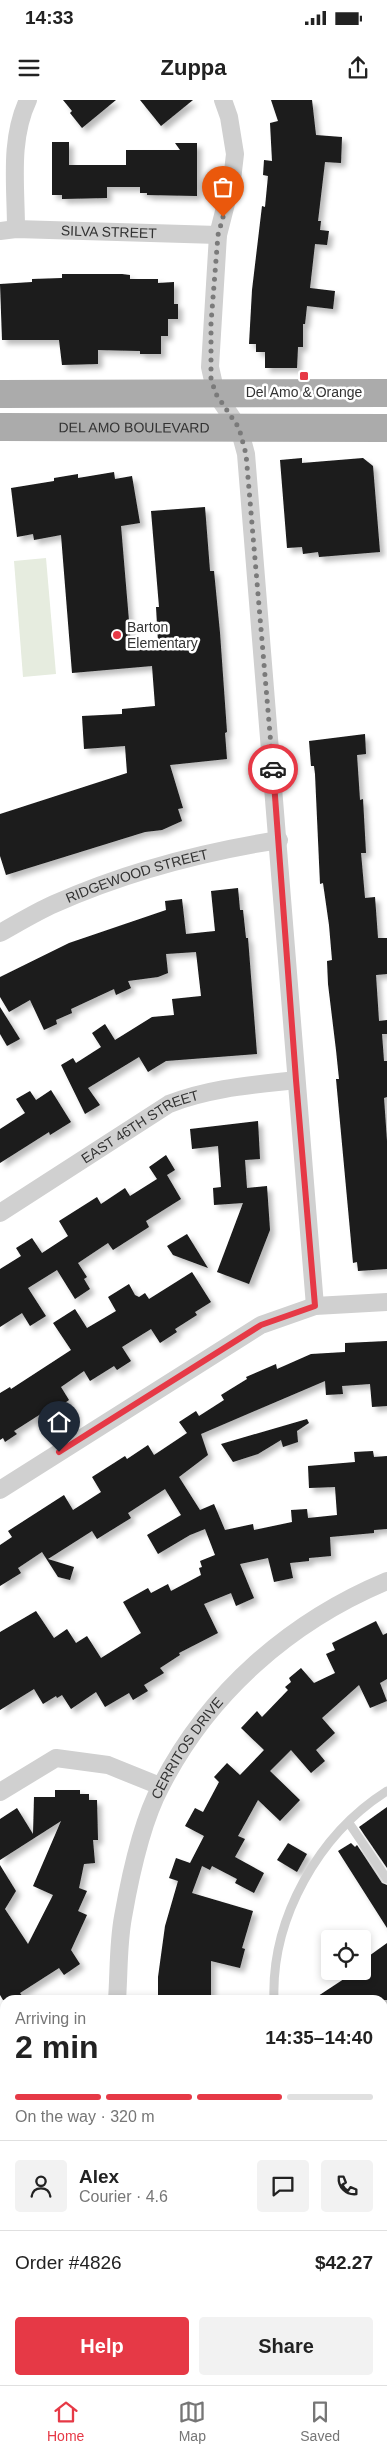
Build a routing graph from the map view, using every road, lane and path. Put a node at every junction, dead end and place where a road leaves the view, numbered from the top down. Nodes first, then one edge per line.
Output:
1 (28, 100) edge
2 (223, 100) edge
3 (8, 230) edge
4 (218, 235) junction
5 (387, 393) edge
6 (0, 394) edge
7 (216, 394) junction
8 (0, 427) edge
9 (239, 428) junction
10 (387, 428) edge
11 (279, 840) junction
12 (0, 933) edge
13 (296, 1080) junction
14 (0, 1213) edge
15 (387, 1302) edge
16 (315, 1306) junction
17 (0, 1490) edge
18 (387, 1581) edge
19 (160, 1786) junction
20 (387, 1791) edge
21 (0, 1792) edge
22 (349, 1823) junction
23 (387, 1879) edge
24 (117, 1995) edge
25 (275, 1995) edge

1 - 3 street
2 - 4 street
3 - 4 street, SILVA STREET
4 - 7 street
5 - 7 main road
6 - 7 main road
7 - 9 street
8 - 9 main road, DEL AMO BOULEVARD
9 - 10 main road, DEL AMO BOULEVARD
9 - 11 street
11 - 12 street, RIDGEWOOD STREET
11 - 13 street
13 - 14 street, EAST 46TH STREET
13 - 16 street
15 - 16 street
16 - 17 street
18 - 19 street, CERRITOS DRIVE
19 - 21 street
19 - 24 street, CERRITOS DRIVE
20 - 22 lane
22 - 23 lane
22 - 25 lane

